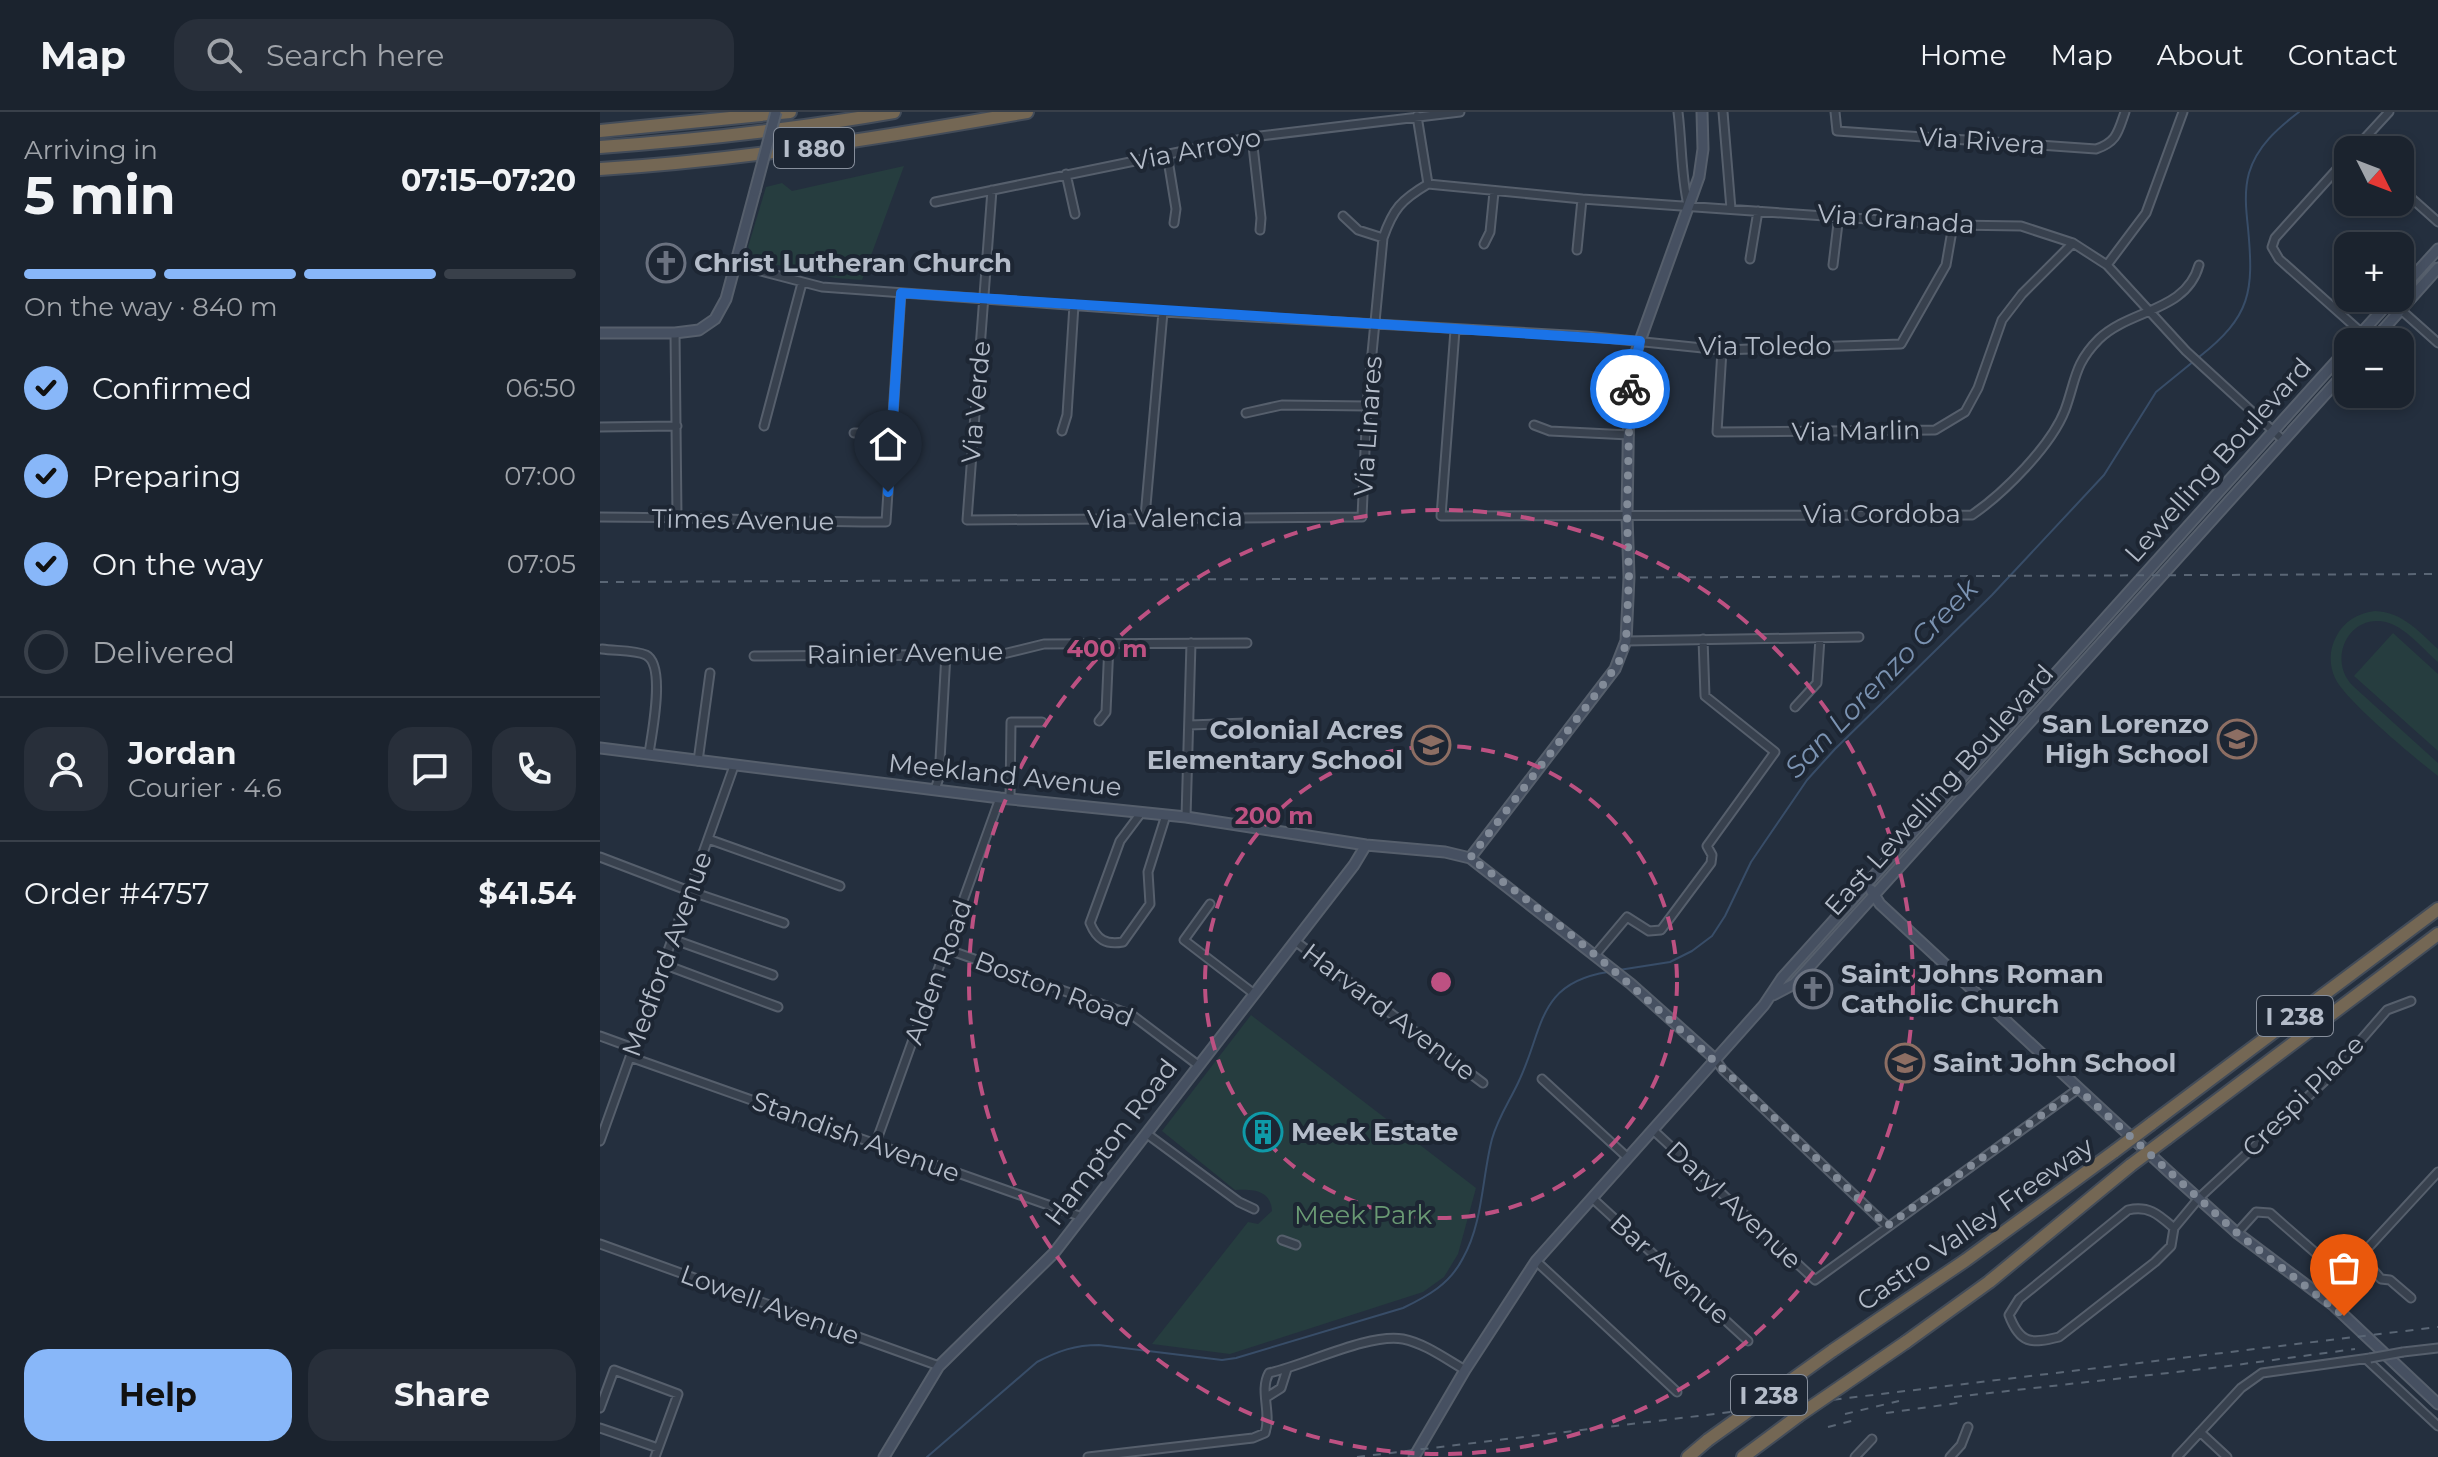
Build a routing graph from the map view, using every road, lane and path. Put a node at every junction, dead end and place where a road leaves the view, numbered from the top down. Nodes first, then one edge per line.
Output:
1 (776, 112) edge
2 (790, 112) edge
3 (894, 112) edge
4 (1027, 112) edge
5 (1460, 112) edge
6 (1678, 112) edge
7 (1702, 112) edge
8 (1723, 112) edge
9 (1835, 112) edge
10 (2125, 112) edge
11 (2183, 112) edge
12 (2389, 112) edge
13 (1417, 116) junction
14 (600, 131) edge
15 (2368, 136) edge
16 (1252, 137) junction
17 (600, 147) edge
18 (1167, 154) junction
19 (600, 169) edge
20 (2334, 173) edge
21 (1066, 174) junction
22 (1428, 184) junction
23 (992, 190) junction
24 (1494, 192) junction
25 (1582, 199) junction
26 (2414, 201) edge
27 (935, 202) dead end
28 (1688, 205) junction
29 (1731, 209) junction
30 (1758, 211) junction
31 (1075, 214) dead end
32 (1839, 215) junction
33 (1343, 216) dead end
34 (2438, 222) edge
35 (1174, 223) dead end
36 (1953, 225) junction
37 (1260, 230) dead end
38 (1383, 238) junction
39 (2073, 243) junction
40 (1484, 244) dead end
41 (2438, 249) edge
42 (1577, 250) dead end
43 (1750, 259) dead end
44 (734, 264) junction
45 (1833, 265) dead end
46 (2107, 265) junction
47 (2199, 265) dead end
48 (2438, 268) edge
49 (2414, 276) edge
50 (802, 283) junction
51 (901, 293) junction
52 (2414, 296) edge
53 (985, 298) junction
54 (1074, 305) junction
55 (2149, 311) junction
56 (1163, 312) junction
57 (2381, 312) edge
58 (2400, 312) edge
59 (2404, 312) edge
60 (1376, 323) junction
61 (2356, 328) edge
62 (2366, 328) edge
63 (2385, 328) edge
64 (1455, 330) junction
65 (600, 333) edge
66 (675, 333) junction
67 (1640, 341) junction
68 (2438, 343) edge
69 (1722, 350) junction
70 (2334, 364) edge
71 (2334, 384) edge
72 (1367, 406) junction
73 (1246, 413) dead end
74 (1534, 425) dead end
75 (677, 426) junction
76 (764, 426) dead end
77 (600, 427) edge
78 (1062, 431) dead end
79 (2274, 432) junction
80 (854, 433) dead end
81 (892, 434) junction
82 (1629, 435) junction
83 (2283, 440) junction
84 (1627, 516) junction
85 (600, 517) edge
86 (677, 517) junction
87 (1145, 517) junction
88 (1362, 517) joint
89 (967, 520) joint
90 (2121, 602) joint
91 (2133, 608) joint
92 (1859, 637) dead end
93 (1820, 638) junction
94 (1703, 639) junction
95 (1626, 641) junction
96 (1191, 643) junction
97 (1247, 643) dead end
98 (1109, 644) junction
99 (602, 649) edge
100 (946, 654) junction
101 (754, 656) dead end
102 (710, 673) dead end
103 (1795, 707) dead end
104 (1099, 721) dead end
105 (1042, 722) dead end
106 (1247, 723) dead end
107 (1189, 725) junction
108 (2000, 736) junction
109 (2011, 744) junction
110 (600, 748) edge
111 (649, 753) junction
112 (698, 761) junction
113 (734, 766) junction
114 (935, 789) junction
115 (1005, 798) junction
116 (1141, 813) junction
117 (1166, 815) junction
118 (1186, 817) junction
119 (708, 839) junction
120 (1366, 845) junction
121 (600, 857) edge
122 (1470, 858) junction
123 (1868, 883) junction
124 (840, 886) dead end
125 (689, 891) junction
126 (1874, 895) junction
127 (1210, 904) dead end
128 (2438, 909) edge
129 (784, 923) dead end
130 (2438, 934) edge
131 (672, 939) junction
132 (1295, 941) junction
133 (946, 949) junction
134 (1599, 958) junction
135 (663, 964) junction
136 (773, 975) dead end
137 (1253, 993) junction
138 (1773, 995) junction
139 (2411, 1001) dead end
140 (778, 1007) dead end
141 (600, 1036) edge
142 (633, 1048) junction
143 (630, 1057) junction
144 (1715, 1059) junction
145 (1198, 1065) junction
146 (1542, 1079) dead end
147 (1483, 1083) dead end
148 (2078, 1089) junction
149 (1653, 1130) junction
150 (1147, 1134) junction
151 (600, 1141) edge
152 (875, 1145) junction
153 (1628, 1158) junction
154 (2438, 1172) edge
155 (1592, 1198) junction
156 (2199, 1198) junction
157 (1254, 1209) dead end
158 (1082, 1217) junction
159 (1887, 1226) junction
160 (2174, 1228) junction
161 (2237, 1233) junction
162 (1282, 1240) dead end
163 (600, 1244) edge
164 (1296, 1245) dead end
165 (2362, 1257) junction
166 (1536, 1261) junction
167 (2411, 1298) dead end
168 (1748, 1341) dead end
169 (2438, 1348) edge
170 (2368, 1358) junction
171 (939, 1366) junction
172 (1287, 1369) junction
173 (1465, 1370) junction
174 (603, 1389) edge
175 (1677, 1392) dead end
176 (1267, 1397) junction
177 (2438, 1404) edge
178 (600, 1408) edge
179 (2438, 1426) edge
180 (1968, 1427) dead end
181 (600, 1428) edge
182 (2200, 1432) junction
183 (1872, 1439) dead end
184 (658, 1448) junction
185 (655, 1457) edge
186 (884, 1457) edge
187 (1088, 1457) edge
188 (1414, 1457) edge
189 (1688, 1457) edge
190 (1743, 1457) edge
191 (1855, 1457) edge
192 (1950, 1457) edge
193 (2177, 1457) edge
194 (2227, 1457) edge

1 - 44 main road, bridge
2 - 14 highway, I 880
3 - 17 highway, I 880
4 - 19 highway, I 880
5 - 13 street, Via Arroyo
6 - 28 street
7 - 28 main road
8 - 29 street
9 - 10 street, Via Rivera
11 - 46 street
12 - 15 street
13 - 16 street, Via Arroyo
13 - 22 street
16 - 18 street, Via Arroyo
16 - 37 street
18 - 21 street, Via Arroyo
18 - 35 street
20 - 61 street
21 - 23 street, Via Arroyo
21 - 31 street
22 - 24 street, Via Granada
22 - 38 street, Via Linares
23 - 27 street, Via Arroyo
23 - 53 street, Via Verde
24 - 25 street, Via Granada
24 - 40 street
25 - 28 street, Via Granada
25 - 42 street
26 - 34 street
28 - 29 street, Via Granada
28 - 67 main road
29 - 30 street, Via Granada
30 - 32 street, Via Granada
30 - 43 street
32 - 36 street, Via Granada
32 - 45 street
33 - 38 street
36 - 39 street, Via Granada
36 - 69 street, Via Toledo
38 - 60 street, Via Linares
39 - 46 street, Via Granada
39 - 69 street, Via Marlin
41 - 49 main road
44 - 50 street, Via Toledo
44 - 66 main road
46 - 55 street, Via Granada
47 - 55 street, Via Cordoba
48 - 52 main road
50 - 51 street, Via Toledo
50 - 76 street
51 - 53 street, Via Toledo
51 - 81 street
53 - 54 street, Via Toledo
53 - 89 street, Via Verde
54 - 56 street, Via Toledo
54 - 78 street
55 - 79 street, Via Granada
55 - 84 street, Via Cordoba
56 - 60 street, Via Toledo
56 - 87 street
57 - 62 main road
58 - 63 main road
59 - 68 street
60 - 64 street, Via Toledo
60 - 72 street, Via Linares
64 - 67 street, Via Toledo
64 - 84 street, Via Cordoba
65 - 66 main road
66 - 75 street
67 - 69 street, Via Toledo
67 - 82 main road
70 - 79 main road, Lewelling Boulevard
71 - 83 main road, Lewelling Boulevard
72 - 73 street
72 - 88 street, Via Linares
74 - 82 street
75 - 77 street
75 - 86 street
79 - 83 street, Via Granada
79 - 90 main road, Lewelling Boulevard
80 - 81 street
81 - 86 street, Times Avenue
82 - 84 main road
83 - 91 main road, Lewelling Boulevard
84 - 95 main road
85 - 86 street, Times Avenue
87 - 88 street, Via Valencia
87 - 89 street, Via Valencia
90 - 108 main road, East Lewelling Boulevard
91 - 109 main road, East Lewelling Boulevard
92 - 93 street
93 - 94 street
93 - 103 street
94 - 95 street
94 - 134 street
95 - 122 main road
96 - 97 street, Rainier Avenue
96 - 98 street, Rainier Avenue
96 - 107 street
98 - 100 street, Rainier Avenue
98 - 104 street
99 - 111 street
100 - 101 street, Rainier Avenue
100 - 114 street
102 - 112 street
105 - 115 street, Alden Road
106 - 107 street
107 - 118 street
108 - 109 main road
108 - 123 main road, East Lewelling Boulevard
109 - 126 main road, East Lewelling Boulevard
110 - 111 main road, Meekland Avenue
111 - 112 main road, Meekland Avenue
112 - 113 main road, Meekland Avenue
113 - 114 main road, Meekland Avenue
113 - 119 street, Medford Avenue
114 - 115 main road, Meekland Avenue
115 - 116 main road, Meekland Avenue
115 - 133 street, Alden Road
116 - 117 main road, Meekland Avenue
116 - 117 street
117 - 118 main road, Meekland Avenue
118 - 120 main road, Meekland Avenue
119 - 124 street
119 - 125 street, Medford Avenue
120 - 122 main road, Meekland Avenue
120 - 132 main road, Hampton Road
121 - 125 street
122 - 134 main road, Meekland Avenue
123 - 126 main road
123 - 138 main road, East Lewelling Boulevard
125 - 129 street
125 - 131 street, Medford Avenue
126 - 138 main road, East Lewelling Boulevard
126 - 148 main road
127 - 137 street
128 - 189 highway, Castro Valley Freeway / I 238, bridge
130 - 190 highway, Castro Valley Freeway / I 238, bridge
131 - 135 street, Medford Avenue
131 - 136 street
132 - 137 main road, Hampton Road
132 - 147 street, Harvard Avenue
133 - 145 street, Boston Road
133 - 152 street, Alden Road
134 - 144 main road, Meekland Avenue
135 - 140 street
135 - 142 street, Medford Avenue
137 - 145 main road, Hampton Road
138 - 144 main road, East Lewelling Boulevard
139 - 156 street, Crespi Place
141 - 142 street
142 - 143 street, Medford Avenue
143 - 151 street, Medford Avenue
143 - 152 street, Standish Avenue
144 - 149 main road, East Lewelling Boulevard
144 - 159 street, Meekland Avenue
145 - 150 main road, Hampton Road
146 - 153 street
148 - 156 main road
148 - 159 street
149 - 153 main road, East Lewelling Boulevard
149 - 159 street, Daryl Avenue
150 - 157 street
150 - 158 main road, Hampton Road
152 - 158 street, Standish Avenue
153 - 155 main road, East Lewelling Boulevard
154 - 165 street
155 - 166 main road, East Lewelling Boulevard
155 - 168 street, Bar Avenue
156 - 160 street, Crespi Place
156 - 161 main road
158 - 171 main road, Hampton Road
160 - 160 street, Crespi Place
161 - 165 street
161 - 177 main road
162 - 164 street
163 - 171 street, Lowell Avenue
165 - 167 street
166 - 173 main road, East Lewelling Boulevard
166 - 175 street
169 - 170 street, bridge
170 - 179 street
170 - 182 street
171 - 186 main road, Hampton Road
172 - 173 street
172 - 176 street
172 - 176 street
173 - 188 main road, East Lewelling Boulevard
174 - 178 street
174 - 184 street
176 - 187 street
180 - 192 street
181 - 184 street
182 - 193 street
182 - 194 street
183 - 191 street
184 - 185 street

